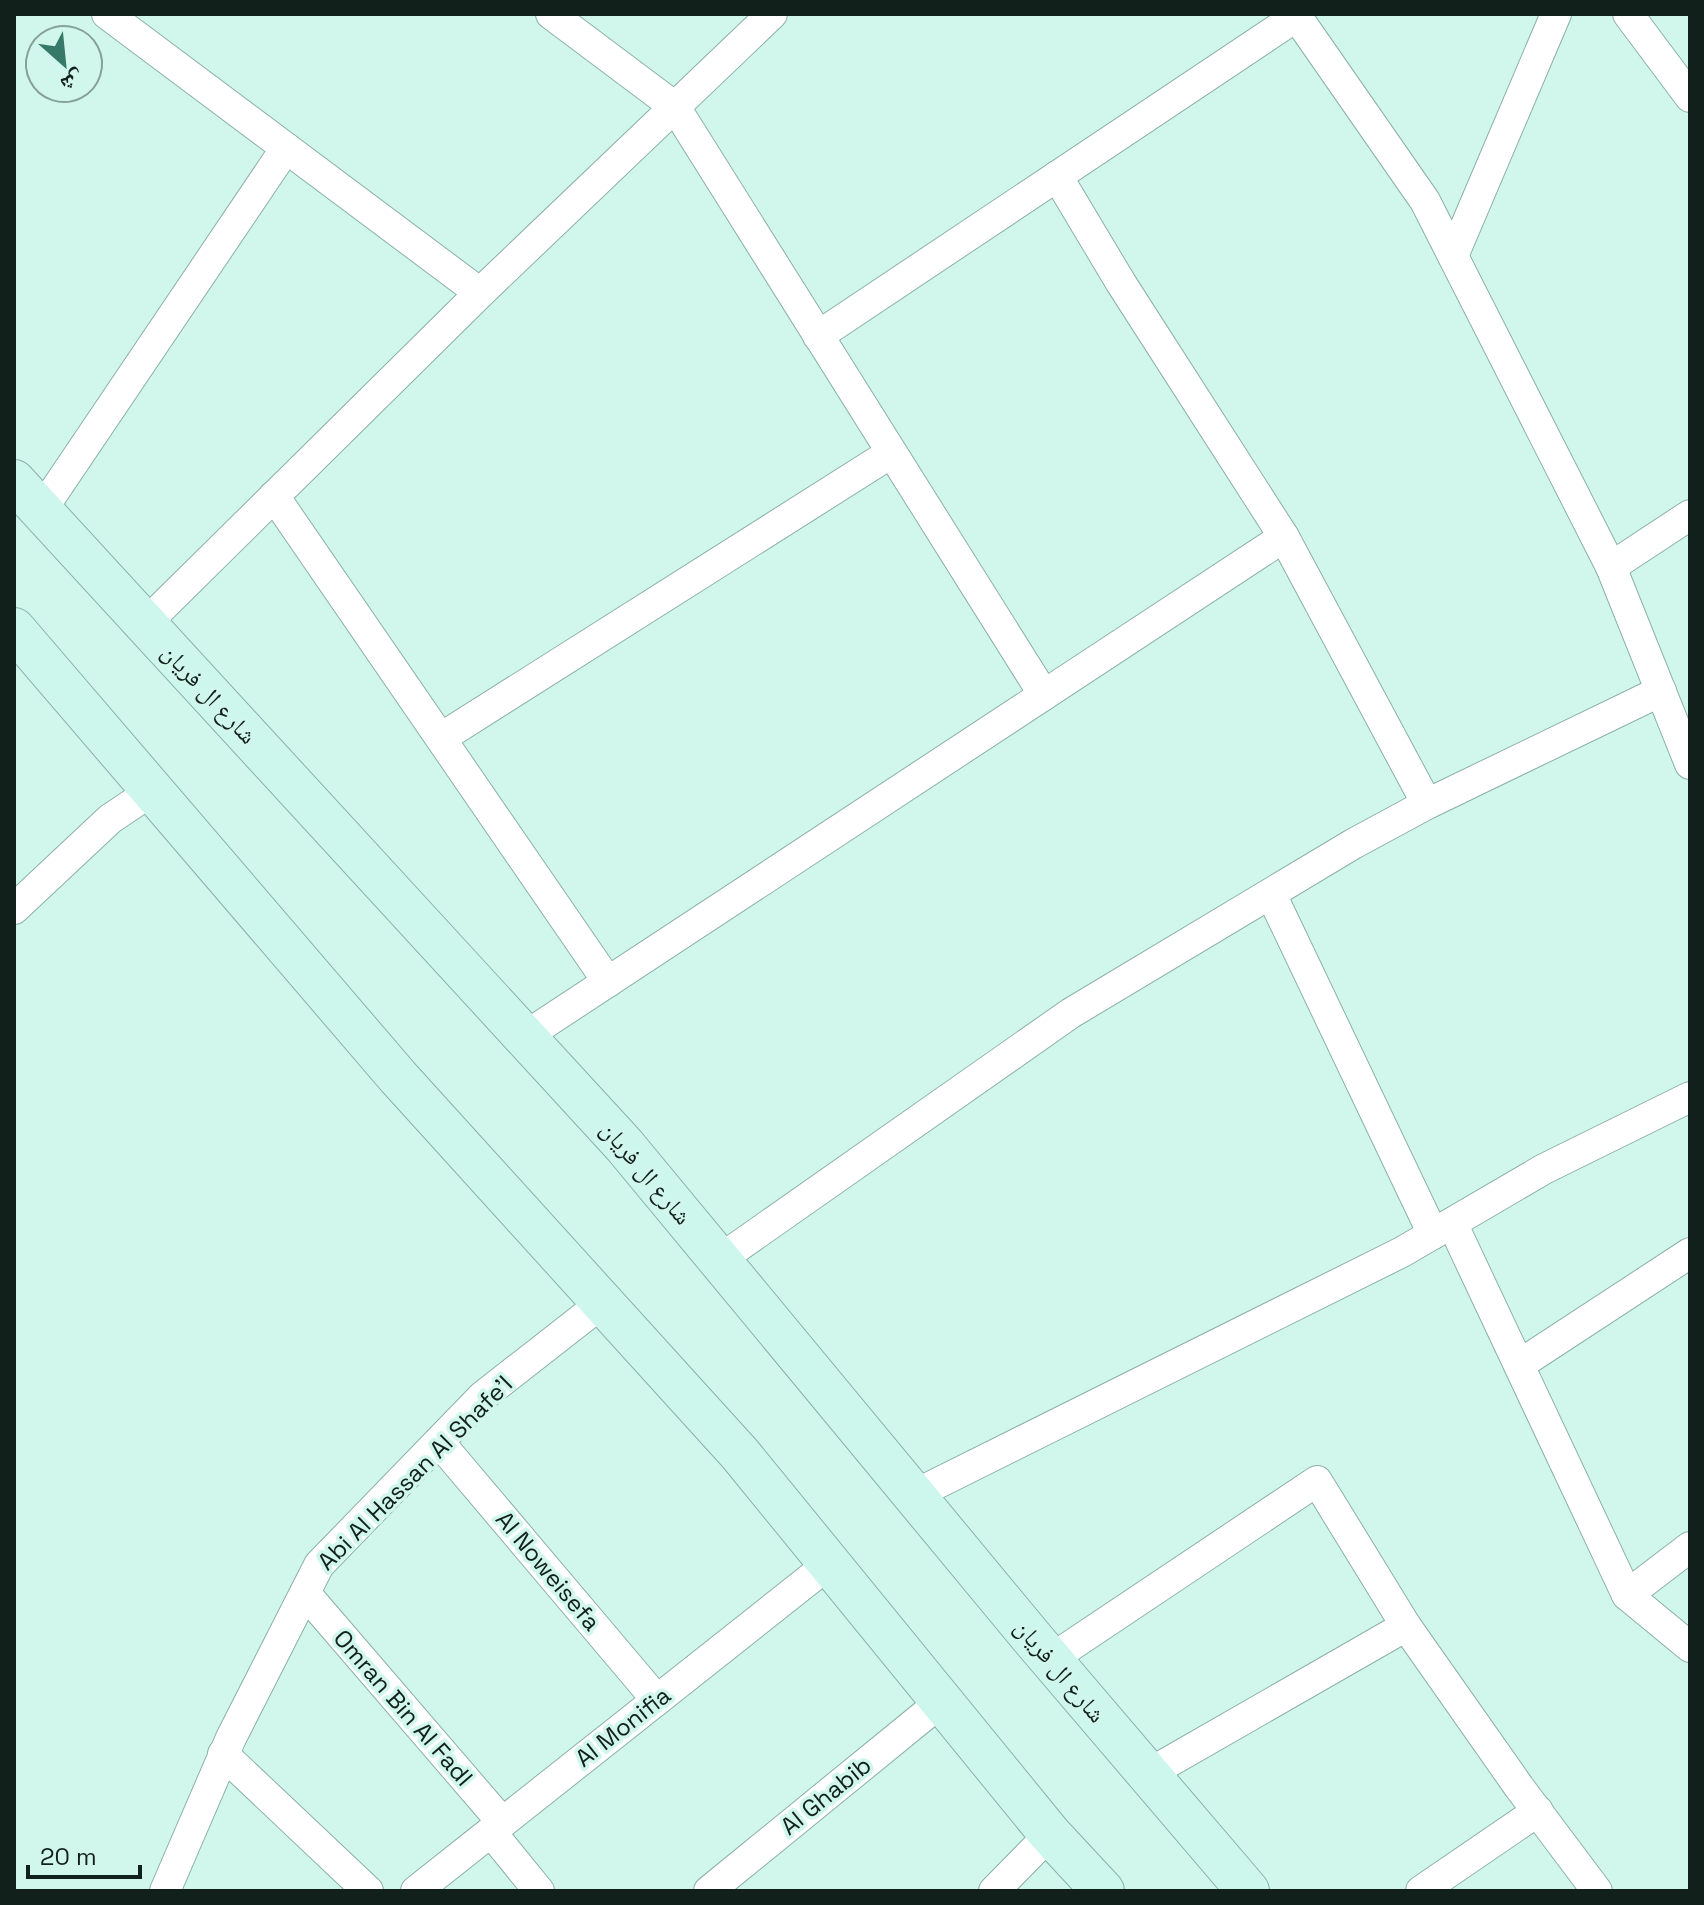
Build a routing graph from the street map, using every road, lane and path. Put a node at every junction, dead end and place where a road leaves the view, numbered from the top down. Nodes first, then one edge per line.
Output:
1 (107, 14) edge
2 (551, 14) edge
3 (772, 14) edge
4 (1556, 14) edge
5 (1628, 14) edge
6 (1296, 15) edge
7 (1690, 97) edge
8 (675, 107) junction
9 (286, 148) junction
10 (1057, 176) junction
11 (1453, 256) junction
12 (480, 293) junction
13 (818, 336) junction
14 (891, 453) junction
15 (27, 496) edge
16 (274, 496) junction
17 (1690, 515) edge
18 (1284, 537) junction
19 (1611, 567) junction
20 (145, 624) junction
21 (14, 629) edge
22 (1044, 695) junction
23 (1673, 701) edge
24 (441, 738) junction
25 (1690, 764) edge
26 (153, 790) junction
27 (1427, 804) junction
28 (1271, 894) junction
29 (14, 909) edge
30 (608, 982) junction
31 (524, 1037) junction
32 (1690, 1097) edge
33 (1443, 1228) junction
34 (1690, 1253) edge
35 (719, 1260) junction
36 (602, 1303) junction
37 (1519, 1365) junction
38 (439, 1442) junction
39 (914, 1495) junction
40 (1690, 1547) edge
41 (830, 1563) junction
42 (305, 1593) junction
43 (1627, 1595) junction
44 (1406, 1626) junction
45 (1690, 1647) edge
46 (1051, 1659) junction
47 (657, 1700) junction
48 (942, 1701) junction
49 (223, 1754) junction
50 (1148, 1774) junction
51 (1538, 1811) junction
52 (497, 1827) junction
53 (1050, 1834) junction
54 (165, 1891) edge
55 (368, 1891) edge
56 (416, 1891) edge
57 (539, 1891) edge
58 (709, 1891) edge
59 (994, 1891) edge
60 (1103, 1891) edge
61 (1248, 1891) edge
62 (1421, 1891) edge
63 (1597, 1891) edge

1 - 9 street
2 - 8 street
3 - 8 street
4 - 11 street
5 - 7 street
6 - 10 street
6 - 11 street
8 - 12 street
8 - 13 street
9 - 12 street
9 - 15 street
10 - 13 street
10 - 18 street
11 - 19 street
12 - 16 street
13 - 14 street
14 - 22 street
14 - 24 street
15 - 20 main road, شارع ال فريان
16 - 20 street
16 - 24 street
17 - 19 street
18 - 22 street
18 - 27 street
19 - 23 street
20 - 31 main road, شارع ال فريان
21 - 26 main road
22 - 30 street
23 - 25 street
23 - 27 street
24 - 30 street
26 - 29 street
26 - 36 main road
27 - 28 street
28 - 33 street
28 - 35 street
30 - 31 street
31 - 35 main road, شارع ال فريان
32 - 33 street
33 - 37 street
33 - 39 street
34 - 37 street
35 - 39 main road, شارع ال فريان
36 - 38 street, Abi Al Hassan Al Shafe'I
36 - 41 main road
37 - 43 street
38 - 42 street, Abi Al Hassan Al Shafe'I
38 - 47 street, Al Noweisefa
39 - 46 main road, شارع ال فريان
40 - 43 street
41 - 47 street, Al Monifia
41 - 48 main road
42 - 49 street, Abi Al Hassan Al Shafe'I
42 - 52 street, Omran Bin Al Fadl
43 - 45 street
44 - 46 street
44 - 50 street
44 - 51 street
46 - 50 main road, شارع ال فريان
47 - 52 street, Al Monifia
48 - 53 main road
48 - 58 street, Al Ghabib
49 - 54 street, Abi Al Hassan Al Shafe'I
49 - 55 street
50 - 61 main road, شارع ال فريان
51 - 62 street
51 - 63 street
52 - 56 street, Al Monifia
52 - 57 street, Omran Bin Al Fadl
53 - 59 street
53 - 60 main road

